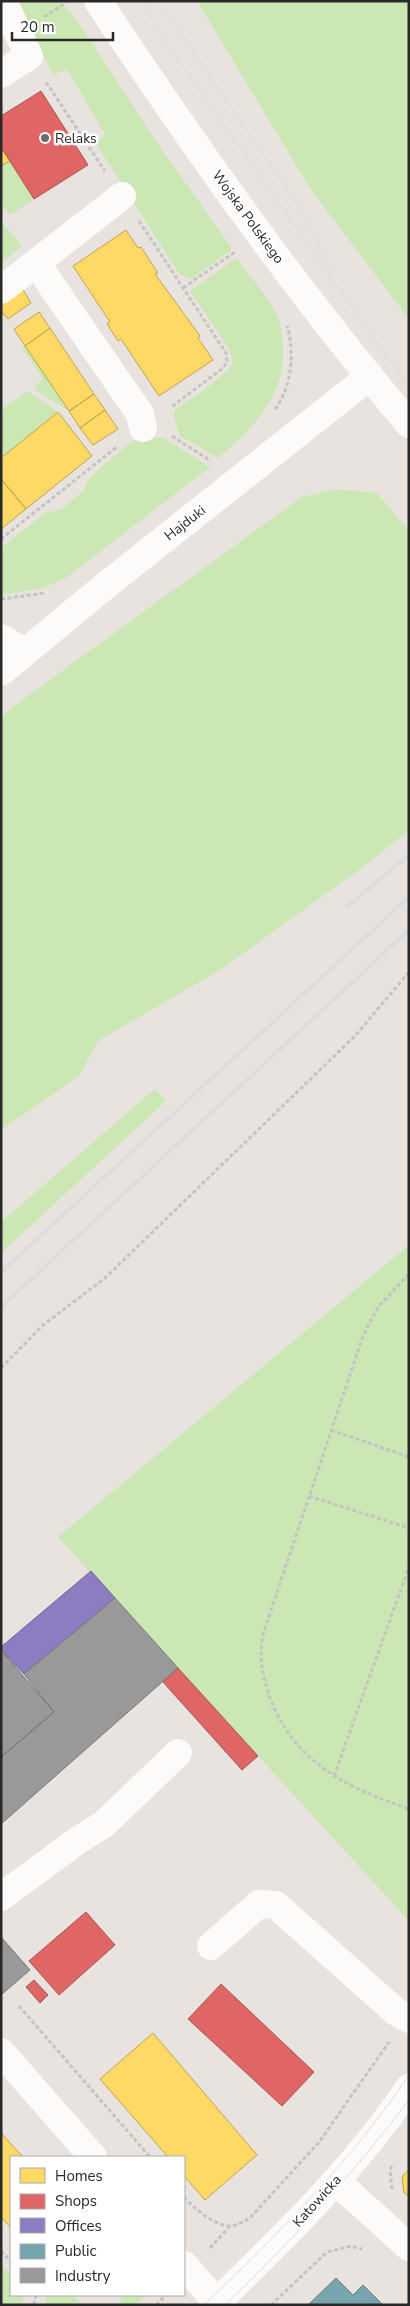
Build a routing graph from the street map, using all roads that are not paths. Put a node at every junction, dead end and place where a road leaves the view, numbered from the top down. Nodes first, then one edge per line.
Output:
1 (3, 1) edge
2 (98, 1) edge
3 (1, 74) edge
4 (122, 196) dead end
5 (36, 263) junction
6 (1, 290) edge
7 (370, 376) junction
8 (409, 424) edge
9 (143, 428) dead end
10 (1, 638) edge
11 (25, 652) junction
12 (1, 672) edge
13 (178, 1753) dead end
14 (1, 1897) edge
15 (211, 1946) dead end
16 (407, 2018) edge
17 (1, 2052) edge
18 (409, 2088) edge
19 (92, 2156) edge
20 (336, 2181) junction
21 (409, 2247) edge
22 (185, 2266) edge
23 (216, 2304) edge

1 - 3 street
2 - 7 street, Wojska Polskiego
4 - 5 street
5 - 6 street
5 - 9 street
7 - 8 street, Wojska Polskiego
7 - 11 street, Hajduki
10 - 11 street
11 - 12 street, Hajduki
13 - 14 street
15 - 16 street
17 - 19 street
18 - 20 street, Katowicka
20 - 21 street
20 - 23 street, Katowicka
22 - 23 street

